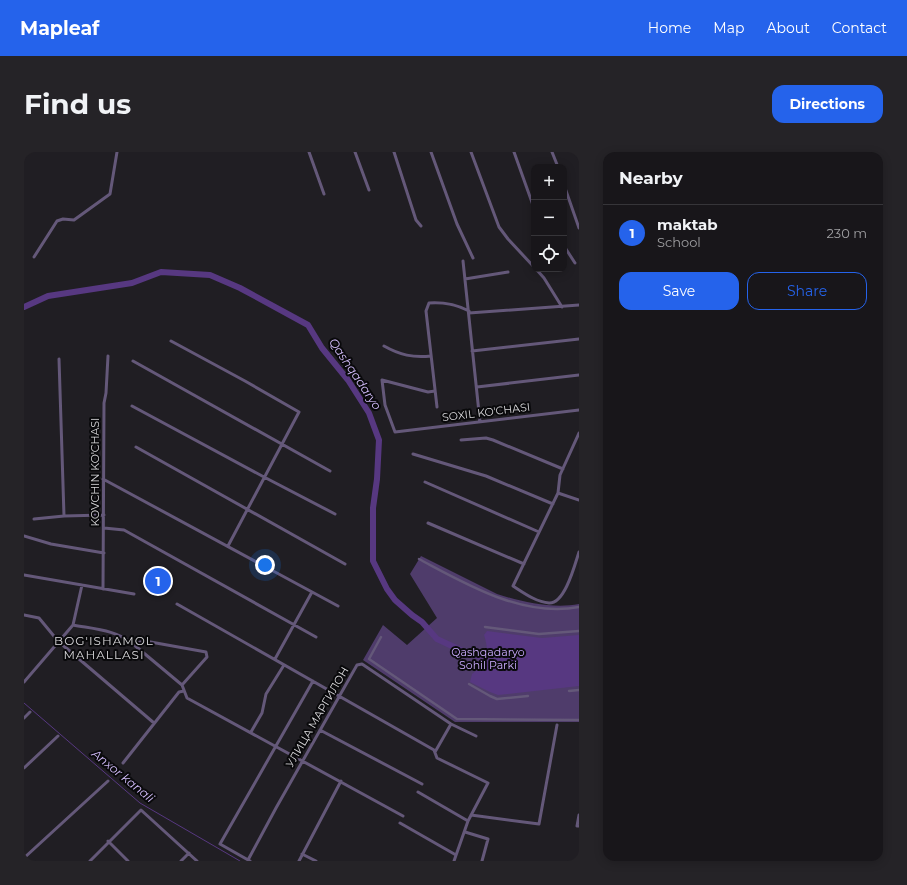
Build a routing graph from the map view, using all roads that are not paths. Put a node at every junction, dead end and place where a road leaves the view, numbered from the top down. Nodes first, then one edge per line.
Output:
1 (117, 152) edge
2 (309, 152) edge
3 (355, 152) edge
4 (394, 152) edge
5 (431, 152) edge
6 (471, 152) edge
7 (514, 152) edge
8 (552, 152) edge
9 (557, 164) edge
10 (369, 190) dead end
11 (324, 194) dead end
12 (567, 194) edge
13 (531, 200) edge
14 (421, 226) dead end
15 (579, 228) edge
16 (567, 251) edge
17 (34, 257) dead end
18 (473, 258) dead end
19 (463, 261) dead end
20 (575, 263) dead end
21 (531, 264) edge
22 (508, 272) dead end
23 (539, 272) edge
24 (465, 279) junction
25 (579, 305) edge
26 (562, 307) junction
27 (469, 312) junction
28 (579, 339) edge
29 (171, 340) dead end
30 (384, 346) dead end
31 (472, 350) junction
32 (108, 356) dead end
33 (431, 356) junction
34 (59, 359) dead end
35 (133, 361) dead end
36 (579, 375) edge
37 (477, 387) junction
38 (435, 392) junction
39 (132, 406) dead end
40 (437, 407) dead end
41 (579, 410) edge
42 (480, 422) junction
43 (579, 433) edge
44 (461, 440) dead end
45 (282, 444) junction
46 (136, 447) dead end
47 (413, 454) dead end
48 (563, 469) junction
49 (330, 471) dead end
50 (264, 477) junction
51 (103, 479) junction
52 (425, 482) dead end
53 (558, 493) junction
54 (579, 500) edge
55 (553, 504) junction
56 (247, 509) junction
57 (334, 514) dead end
58 (104, 515) junction
59 (64, 516) junction
60 (34, 519) dead end
61 (428, 523) dead end
62 (104, 528) junction
63 (539, 532) junction
64 (24, 536) edge
65 (228, 546) junction
66 (579, 552) edge
67 (104, 553) junction
68 (419, 559) dead end
69 (345, 564) dead end
70 (524, 564) junction
71 (24, 575) edge
72 (82, 585) junction
73 (103, 589) junction
74 (312, 592) junction
75 (134, 594) dead end
76 (176, 604) dead end
77 (338, 606) dead end
78 (579, 607) edge
79 (24, 615) edge
80 (73, 625) junction
81 (294, 625) junction
82 (485, 627) dead end
83 (579, 631) edge
84 (316, 637) dead end
85 (381, 637) dead end
86 (58, 641) junction
87 (133, 644) junction
88 (275, 659) junction
89 (284, 665) junction
90 (313, 681) junction
91 (24, 682) edge
92 (469, 684) dead end
93 (182, 685) junction
94 (579, 690) edge
95 (184, 691) junction
96 (569, 691) dead end
97 (528, 696) dead end
98 (339, 697) junction
99 (30, 712) dead end
100 (24, 718) edge
101 (579, 720) edge
102 (154, 723) junction
103 (451, 724) junction
104 (557, 725) dead end
105 (320, 730) junction
106 (251, 732) junction
107 (58, 736) dead end
108 (476, 736) dead end
109 (276, 747) junction
110 (435, 752) junction
111 (303, 760) junction
112 (123, 763) dead end
113 (24, 768) edge
114 (108, 781) dead end
115 (341, 781) junction
116 (422, 784) dead end
117 (418, 792) dead end
118 (472, 815) junction
119 (579, 815) edge
120 (403, 816) dead end
121 (468, 821) junction
122 (400, 823) dead end
123 (579, 826) edge
124 (465, 832) junction
125 (108, 841) junction
126 (189, 853) junction
127 (302, 854) junction
128 (456, 855) junction
129 (24, 858) edge
130 (249, 860) edge
131 (90, 861) edge
132 (128, 861) edge
133 (181, 861) edge
134 (197, 861) edge
135 (299, 861) edge
136 (316, 861) edge
137 (454, 861) edge
138 (482, 861) edge

1 - 17 street
2 - 11 street
3 - 10 street
4 - 14 street
5 - 18 street
6 - 21 street
7 - 13 street
8 - 9 street
12 - 15 street
16 - 20 street
19 - 24 street
22 - 24 street
23 - 26 street
24 - 27 street
25 - 26 street
26 - 27 street
27 - 31 street
27 - 33 street
28 - 31 street
29 - 45 street
30 - 33 street
31 - 37 street
32 - 51 street, KOVCHIN KO'CHASI
33 - 38 street
34 - 59 street
35 - 45 street
36 - 37 street
37 - 42 street
38 - 40 street
38 - 42 street, SOXIL KO'CHASI
39 - 50 street
41 - 42 street, SOXIL KO'CHASI
43 - 48 street
44 - 48 street
45 - 49 street
45 - 50 street
46 - 56 street
47 - 55 street
48 - 53 street
50 - 56 street
50 - 57 street
51 - 58 street, KOVCHIN KO'CHASI
51 - 65 street
52 - 63 street
53 - 54 street
53 - 55 street
55 - 63 street
56 - 65 street
56 - 69 street
58 - 59 street
58 - 62 street, KOVCHIN KO'CHASI
59 - 60 street
61 - 70 street
62 - 67 street, KOVCHIN KO'CHASI
62 - 81 street
63 - 70 street
64 - 67 street
65 - 74 street
66 - 70 street
67 - 73 street, KOVCHIN KO'CHASI
68 - 78 street
71 - 72 street
72 - 73 street
72 - 80 street
73 - 75 street
74 - 77 street
74 - 81 street
76 - 88 street
79 - 86 street
80 - 86 street
80 - 87 street
81 - 84 street
81 - 88 street
82 - 83 street
85 - 101 street
86 - 91 street
86 - 102 street
87 - 93 street
87 - 93 street
88 - 89 street
89 - 90 street
89 - 106 street
90 - 98 street
90 - 109 street
92 - 97 street
93 - 95 street
94 - 96 street
95 - 102 street
95 - 106 street
98 - 103 street, УЛИЦА МАРГИЛОН
98 - 105 street, УЛИЦА МАРГИЛОН
98 - 110 street
99 - 100 street
102 - 112 street
103 - 108 street, УЛИЦА МАРГИЛОН
103 - 110 street
104 - 118 street
105 - 111 street, УЛИЦА МАРГИЛОН
105 - 116 street
106 - 109 street
107 - 113 street
109 - 111 street
109 - 130 street
110 - 118 street
111 - 115 street
111 - 130 street, УЛИЦА МАРГИЛОН
114 - 129 street
115 - 120 street
115 - 127 street
117 - 121 street
118 - 121 street
119 - 123 street
121 - 124 street
122 - 128 street
124 - 128 street
124 - 138 street
125 - 126 street
125 - 131 street
125 - 132 street
126 - 133 street
126 - 134 street
127 - 135 street
127 - 136 street
128 - 137 street

